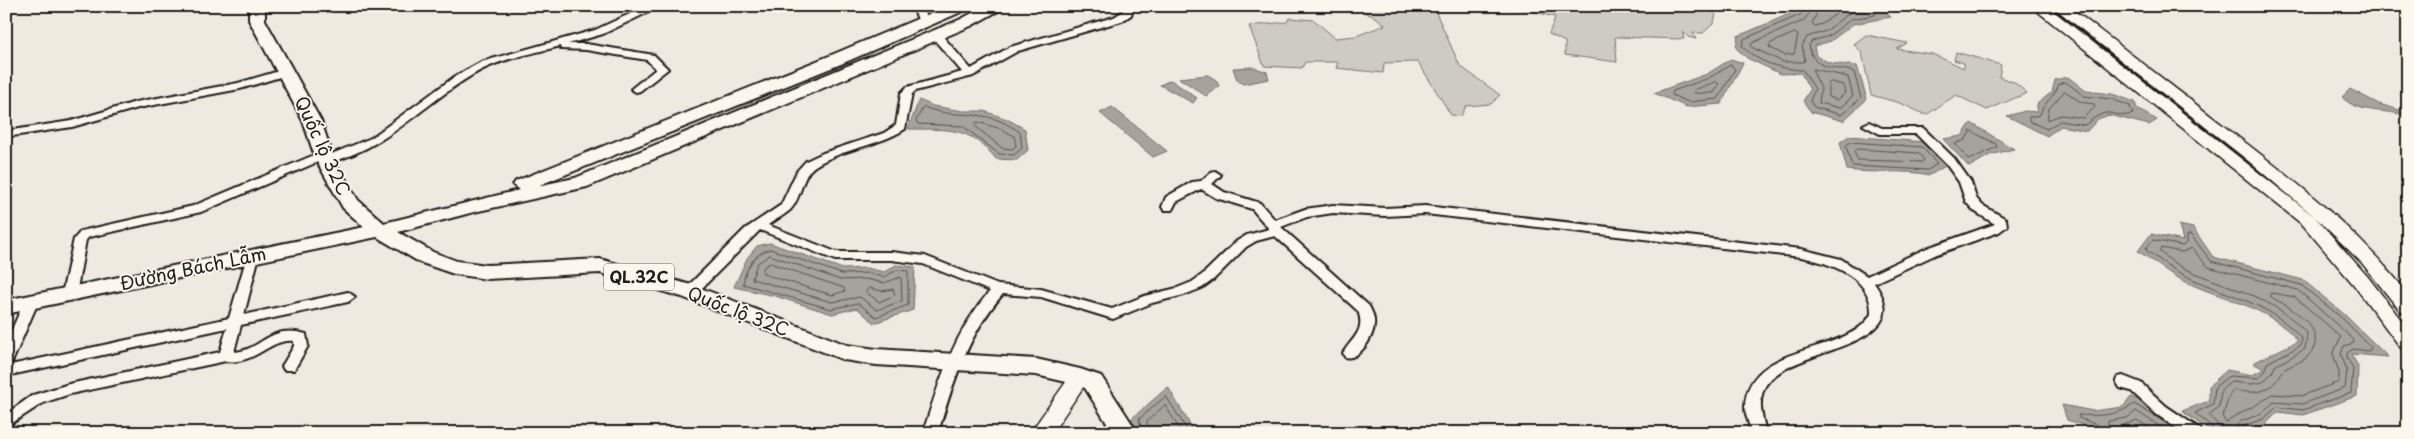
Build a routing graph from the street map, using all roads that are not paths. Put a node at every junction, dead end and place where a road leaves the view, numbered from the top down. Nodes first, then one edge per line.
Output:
1 (257, 6) edge
2 (656, 6) edge
3 (962, 6) edge
4 (999, 6) edge
5 (1129, 6) edge
6 (2038, 6) edge
7 (2059, 6) edge
8 (925, 21) edge
9 (530, 51) junction
10 (286, 72) junction
11 (969, 74) junction
12 (2134, 80) junction
13 (2156, 80) junction
14 (636, 89) dead end
15 (1869, 125) dead end
16 (6, 134) edge
17 (324, 157) junction
18 (1215, 175) dead end
19 (1204, 185) junction
20 (1168, 207) dead end
21 (758, 225) junction
22 (380, 230) junction
23 (1278, 232) junction
24 (253, 256) junction
25 (1866, 282) junction
26 (999, 290) junction
27 (690, 292) junction
28 (69, 294) junction
29 (348, 297) dead end
30 (31, 302) junction
31 (6, 307) edge
32 (2408, 307) edge
33 (235, 321) junction
34 (2408, 343) edge
35 (1350, 353) dead end
36 (226, 356) junction
37 (6, 360) edge
38 (952, 361) junction
39 (288, 366) dead end
40 (6, 371) edge
41 (1080, 377) junction
42 (2123, 381) dead end
43 (6, 422) edge
44 (930, 433) edge
45 (1040, 433) edge
46 (1126, 433) edge
47 (1759, 433) edge
48 (2196, 433) edge

1 - 10 main road, Quốc lộ 32C / QL.32C
2 - 9 street
3 - 8 main road
4 - 8 main road
5 - 11 street
6 - 12 main road
7 - 13 main road
8 - 11 street
8 - 22 main road, Đường Bách Lẫm
9 - 14 street
9 - 17 street
10 - 16 street
10 - 17 main road, Quốc lộ 32C / QL.32C
11 - 21 street
12 - 13 main road
12 - 34 main road
13 - 32 main road
15 - 25 street
17 - 22 main road, Quốc lộ 32C / QL.32C
17 - 28 street
18 - 19 street
19 - 20 street
19 - 23 street
21 - 26 street
21 - 27 street
22 - 24 main road, Đường Bách Lẫm
22 - 27 main road, Quốc lộ 32C / QL.32C
23 - 25 street
23 - 26 street
23 - 35 street
24 - 28 main road, Đường Bách Lẫm
24 - 33 street
25 - 47 street
26 - 38 street
27 - 38 main road, Quốc lộ 32C / QL.32C
28 - 30 main road, Đường Bách Lẫm
29 - 33 street
30 - 31 main road, Đường Bách Lẫm
30 - 37 street
33 - 36 street
33 - 40 street
36 - 39 street
36 - 43 street
38 - 41 main road, Quốc lộ 32C / QL.32C
38 - 44 street
41 - 45 main road
41 - 46 main road, Quốc lộ 32C / QL.32C
42 - 48 street

